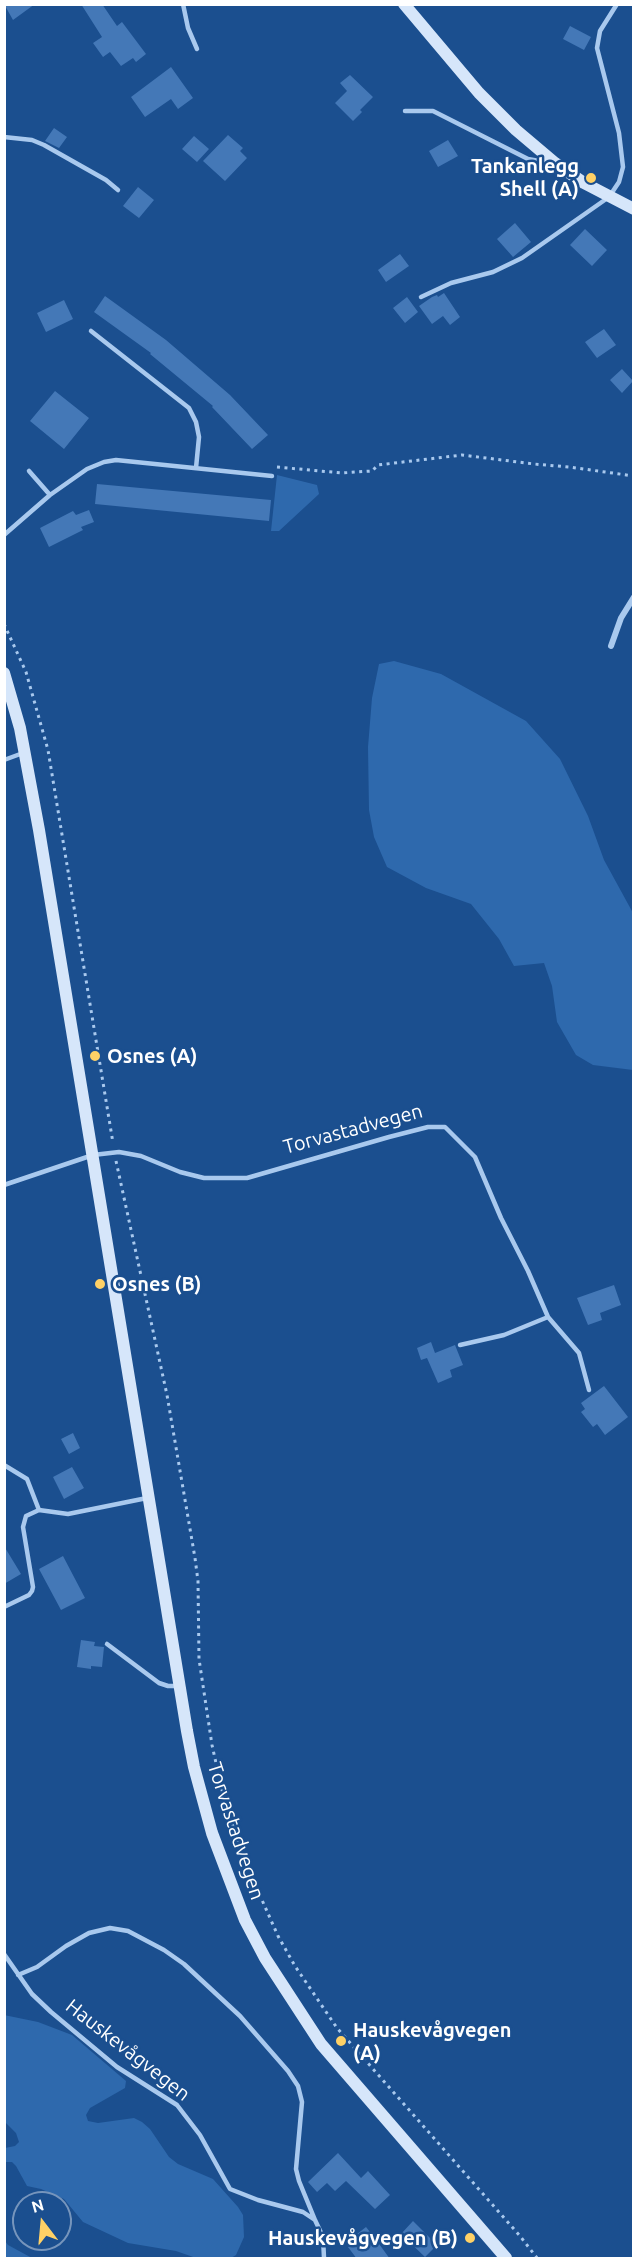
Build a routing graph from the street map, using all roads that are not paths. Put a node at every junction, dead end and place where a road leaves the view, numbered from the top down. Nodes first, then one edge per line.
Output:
1 (183, 4) edge
2 (404, 4) edge
3 (617, 4) edge
4 (197, 49) dead end
5 (405, 111) dead end
6 (4, 137) edge
7 (555, 163) junction
8 (118, 190) dead end
9 (609, 197) junction
10 (633, 209) edge
11 (421, 297) dead end
12 (91, 331) dead end
13 (196, 468) junction
14 (29, 471) dead end
15 (272, 476) road end
16 (50, 495) junction
17 (4, 535) edge
18 (633, 597) edge
19 (611, 646) dead end
20 (4, 673) edge
21 (25, 753) junction
22 (4, 760) edge
23 (93, 1155) junction
24 (4, 1185) edge
25 (548, 1317) junction
26 (460, 1346) dead end
27 (589, 1390) dead end
28 (4, 1465) edge
29 (149, 1497) junction
30 (39, 1510) junction
31 (4, 1607) edge
32 (107, 1644) dead end
33 (180, 1686) junction
34 (4, 1954) edge
35 (18, 1975) junction
36 (315, 2220) junction
37 (504, 2257) edge
38 (324, 2259) edge

1 - 4 lane
2 - 7 main road
3 - 9 lane
5 - 7 lane
6 - 8 lane
7 - 9 main road
9 - 10 main road
9 - 11 lane
12 - 13 lane
13 - 15 lane
13 - 16 lane
14 - 16 lane
16 - 17 lane
18 - 19 street
20 - 21 main road, Torvastadvegen
21 - 22 lane
21 - 23 main road, Torvastadvegen
23 - 24 lane, Torvastadvegen
23 - 25 lane, Torvastadvegen
23 - 29 main road, Torvastadvegen
25 - 26 lane
25 - 27 lane, Torvastadvegen
28 - 30 lane
29 - 30 lane
29 - 33 main road, Torvastadvegen
30 - 31 lane
32 - 33 lane
33 - 37 main road, Torvastadvegen
34 - 35 lane, Hauskevågvegen
35 - 36 lane, Hauskevågvegen
35 - 36 lane
36 - 38 lane

